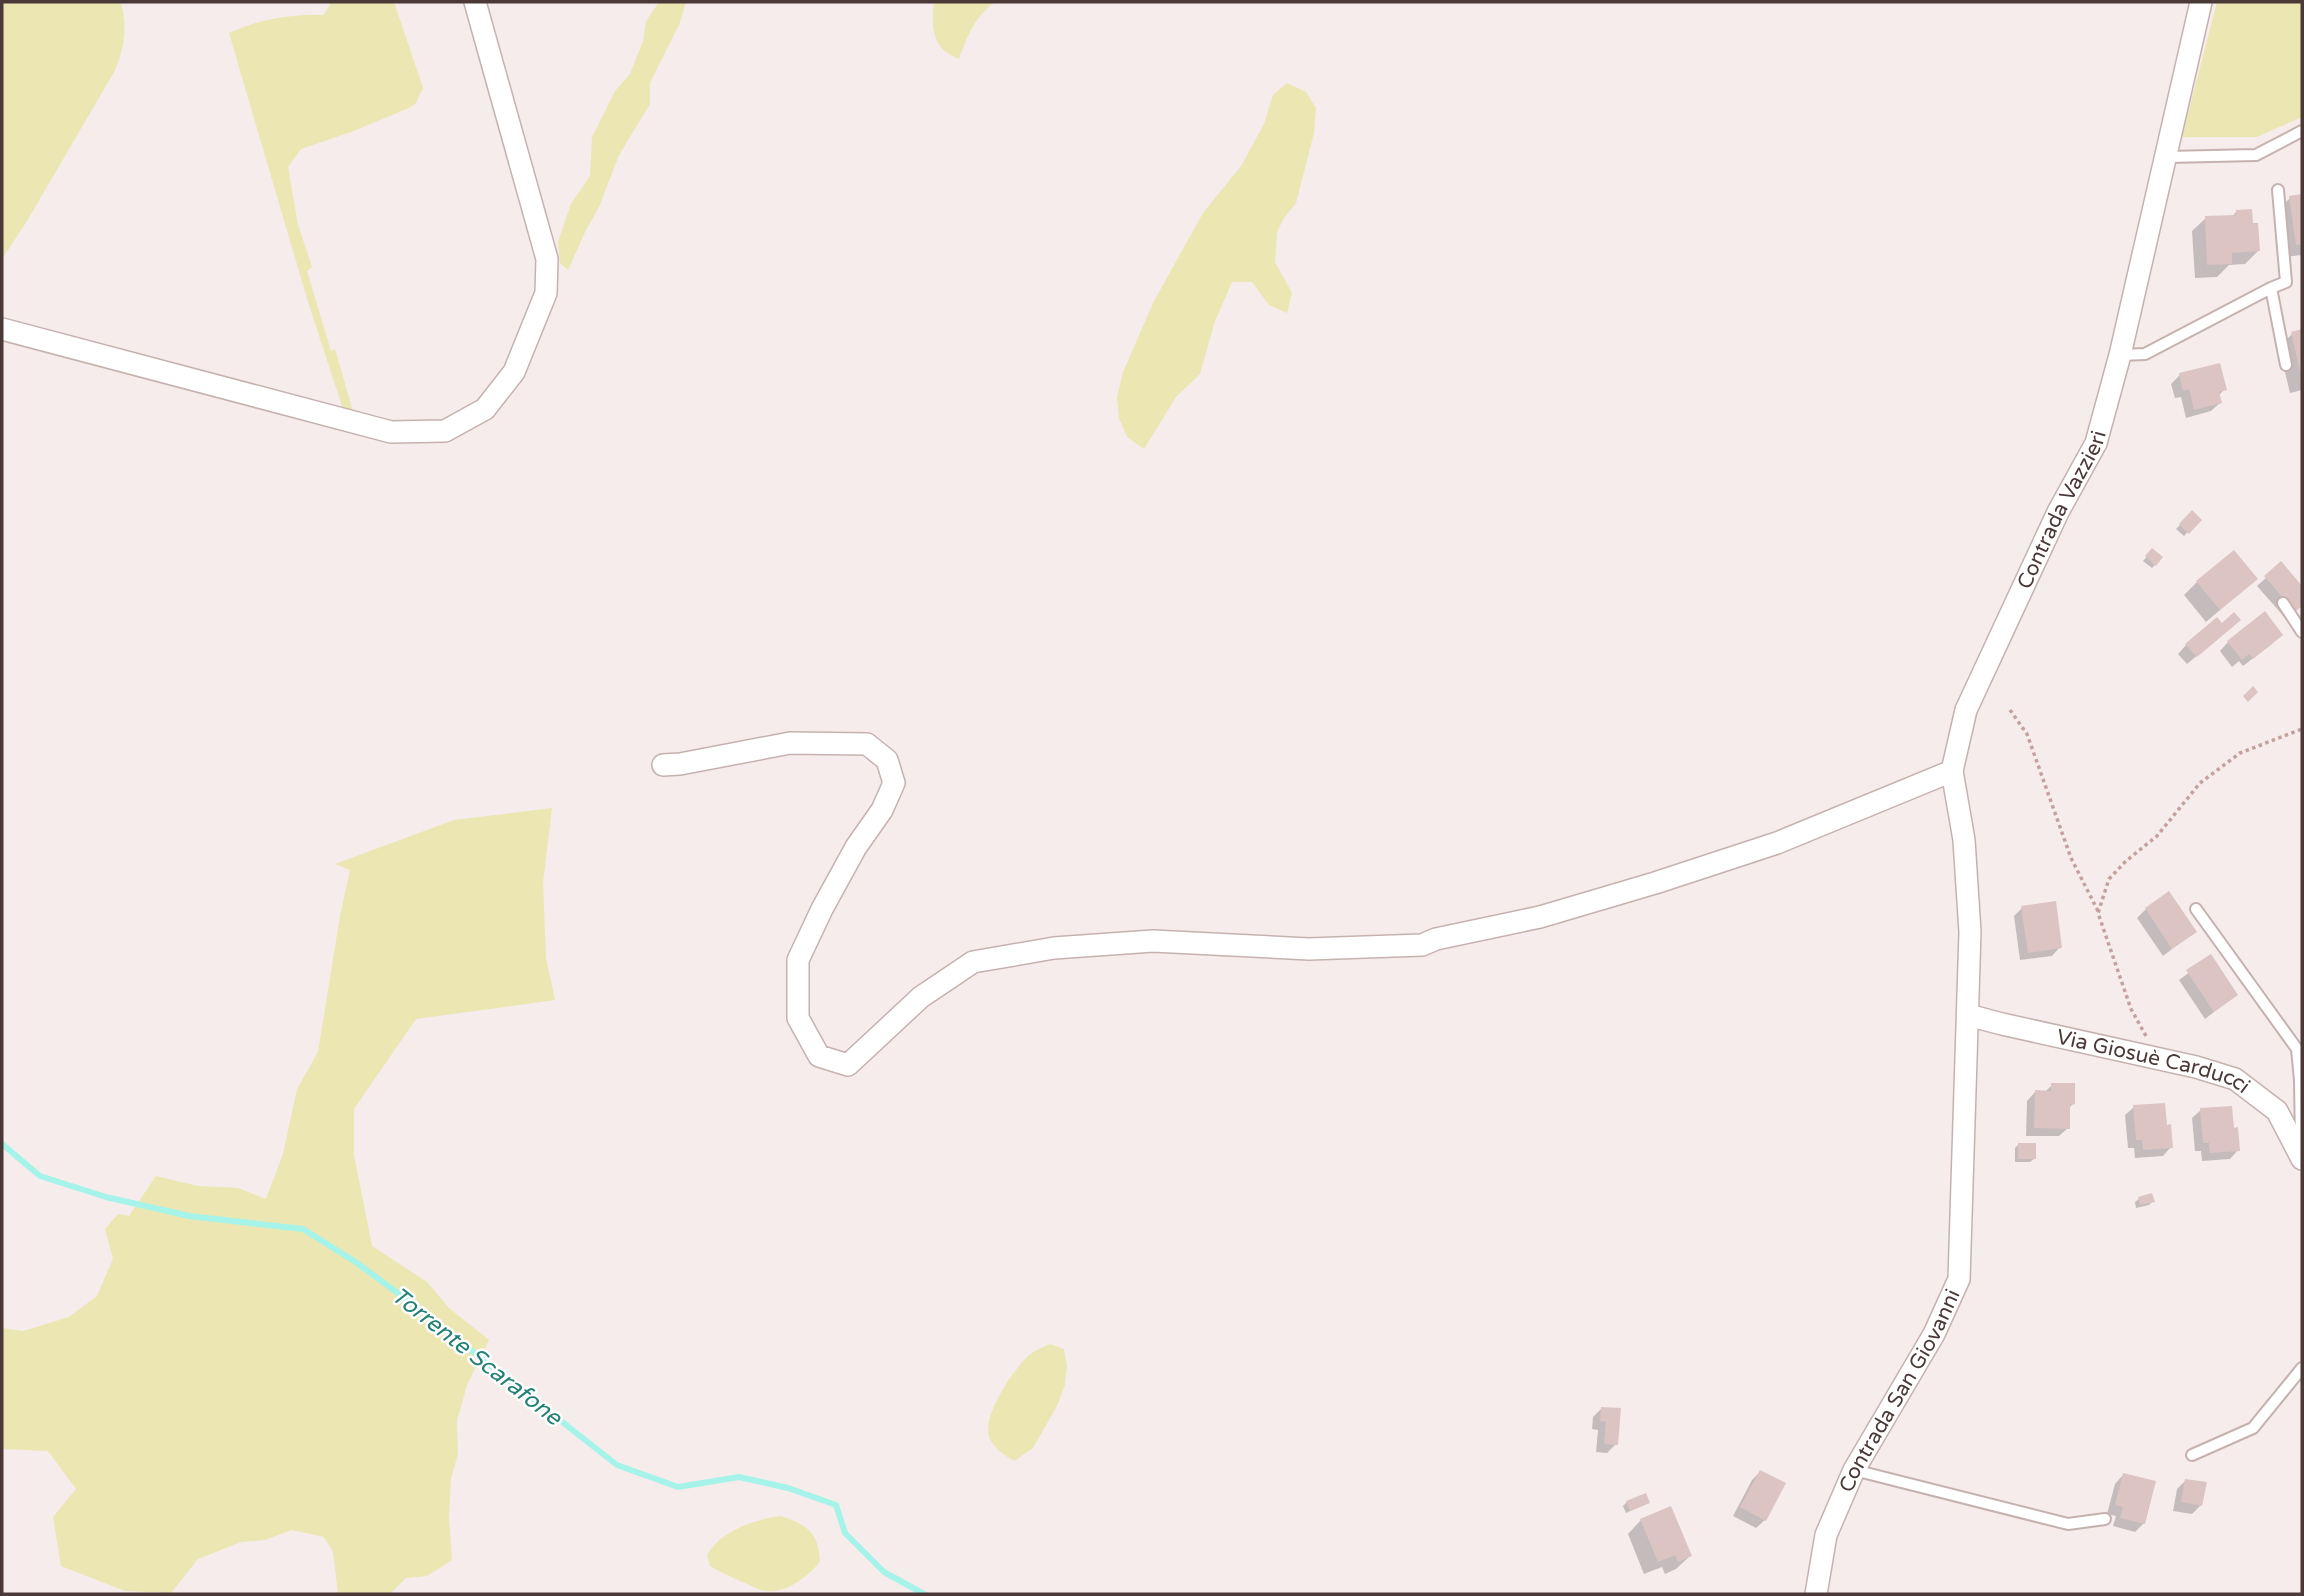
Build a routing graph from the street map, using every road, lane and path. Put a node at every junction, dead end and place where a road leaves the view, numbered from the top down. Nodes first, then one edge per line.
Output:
1 (475, 2) edge
2 (2201, 2) edge
3 (2302, 131) edge
4 (2167, 157) junction
5 (2278, 190) dead end
6 (2271, 288) junction
7 (2, 329) edge
8 (2120, 355) junction
9 (2286, 365) dead end
10 (2283, 603) dead end
11 (2302, 632) edge
12 (2010, 710) dead end
13 (2302, 729) edge
14 (663, 765) dead end
15 (1952, 771) junction
16 (2196, 909) dead end
17 (2098, 913) junction
18 (1968, 1015) junction
19 (2160, 1059) junction
20 (2302, 1154) edge
21 (2302, 1368) edge
22 (2192, 1455) dead end
23 (1854, 1470) junction
24 (2105, 1519) dead end
25 (1816, 1594) edge

1 - 7 street
2 - 4 street, Contrada Vazzieri
3 - 4 lane
4 - 8 street, Contrada Vazzieri
5 - 6 lane
6 - 8 lane
6 - 9 lane
8 - 15 street, Contrada Vazzieri
10 - 11 lane
12 - 17 path
13 - 17 path
14 - 15 street
15 - 18 street, Contrada Vazzieri
16 - 20 lane
17 - 19 path
18 - 19 street, Via Giosuè Carducci
18 - 23 street, Contrada San Giovanni
19 - 20 street, Via Giosuè Carducci
21 - 22 lane
23 - 24 lane
23 - 25 street, Contrada San Giovanni

